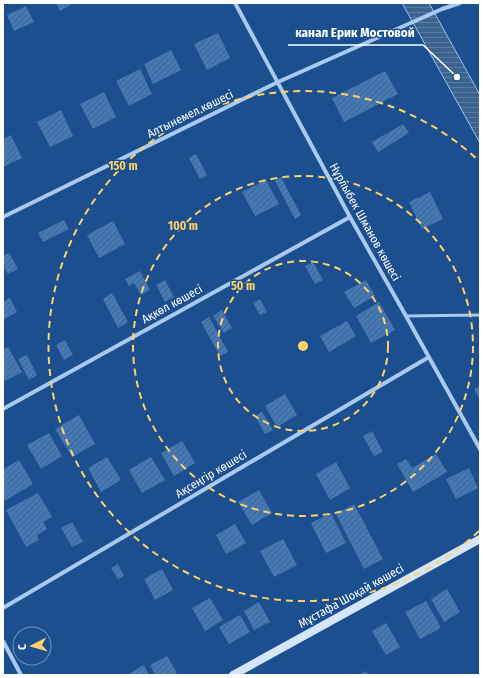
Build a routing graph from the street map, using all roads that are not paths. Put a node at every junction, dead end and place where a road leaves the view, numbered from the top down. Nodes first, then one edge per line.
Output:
1 (235, 3) edge
2 (460, 3) edge
3 (278, 82) junction
4 (350, 216) junction
5 (3, 217) edge
6 (480, 314) edge
7 (406, 316) junction
8 (429, 357) junction
9 (3, 409) edge
10 (480, 449) edge
11 (480, 539) edge
12 (3, 608) edge
13 (3, 641) edge
14 (21, 675) edge
15 (234, 675) edge

1 - 3 street, Нұрлыбек Шманов көшесі
2 - 3 street, Алтынемел көшесі
3 - 4 street, Нұрлыбек Шманов көшесі
3 - 5 street, Алтынемел көшесі
4 - 7 street, Нұрлыбек Шманов көшесі
4 - 9 street, Ақкөл көшесі
6 - 7 lane
7 - 8 street, Нұрлыбек Шманов көшесі
8 - 10 street, Нұрлыбек Шманов көшесі
8 - 12 street, Ақсеңгір көшесі
11 - 15 main road, Мұстафа Шоқай көшесi
13 - 14 street

